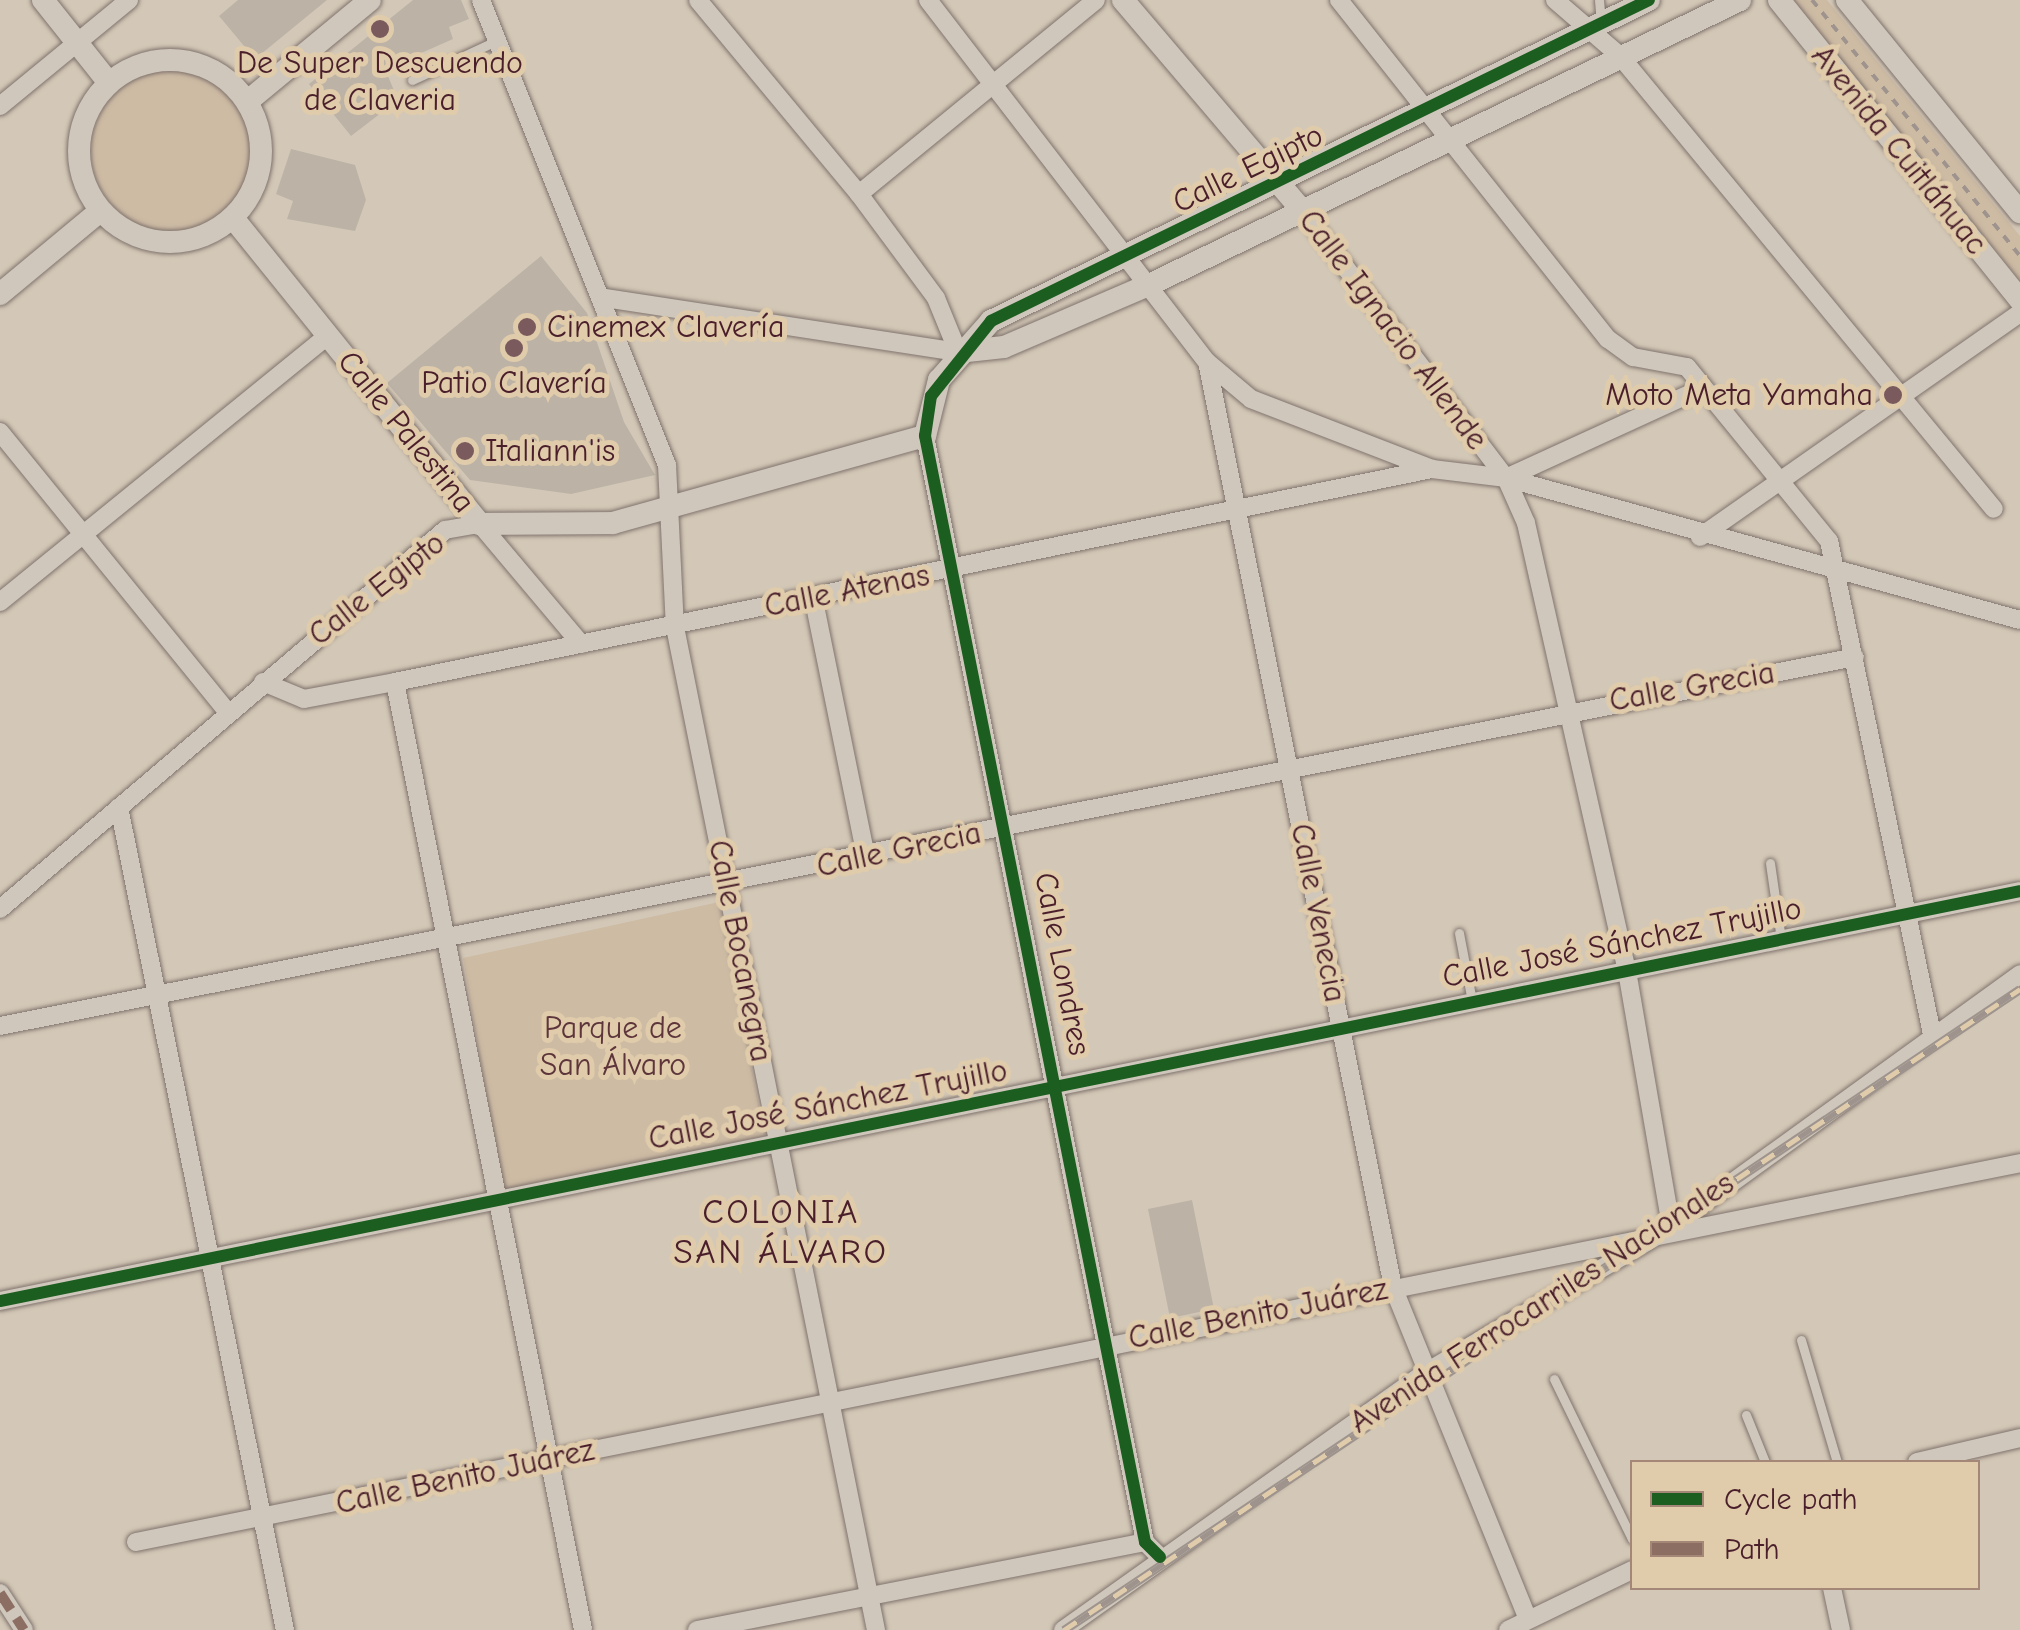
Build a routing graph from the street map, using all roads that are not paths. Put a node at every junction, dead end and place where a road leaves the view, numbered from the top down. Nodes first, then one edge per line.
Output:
1 (42, 0) edge
2 (129, 0) edge
3 (370, 0) edge
4 (481, 0) edge
5 (698, 0) edge
6 (928, 0) edge
7 (1096, 0) edge
8 (1123, 0) edge
9 (1339, 0) edge
10 (1554, 0) edge
11 (1649, 0) edge
12 (1740, 0) edge
13 (1779, 0) edge
14 (1846, 0) edge
15 (1594, 18) edge
16 (497, 41) junction
17 (76, 42) junction
18 (1620, 56) junction
19 (412, 80) dead end
20 (109, 82) junction
21 (994, 82) junction
22 (248, 100) junction
23 (0, 106) edge
24 (1429, 111) junction
25 (1453, 141) junction
26 (1281, 185) junction
27 (859, 194) junction
28 (100, 211) junction
29 (2020, 212) edge
30 (1304, 213) junction
31 (233, 218) junction
32 (1131, 255) junction
33 (1151, 284) junction
34 (0, 294) edge
35 (605, 298) junction
36 (2020, 300) edge
37 (2020, 313) edge
38 (328, 335) junction
39 (958, 352) junction
40 (1207, 362) junction
41 (1702, 388) junction
42 (1898, 393) junction
43 (0, 432) edge
44 (925, 436) junction
45 (1432, 469) junction
46 (1506, 478) junction
47 (1778, 478) junction
48 (672, 505) junction
49 (1994, 509) dead end
50 (1238, 514) junction
51 (480, 524) junction
52 (83, 535) junction
53 (1700, 536) junction
54 (954, 570) junction
55 (1841, 572) junction
56 (812, 596) junction
57 (0, 602) edge
58 (2020, 620) edge
59 (676, 628) junction
60 (581, 644) junction
61 (1856, 657) junction
62 (264, 682) junction
63 (395, 682) junction
64 (1569, 710) junction
65 (228, 713) junction
66 (1290, 770) junction
67 (119, 807) junction
68 (1006, 828) junction
69 (866, 856) junction
70 (1770, 863) dead end
71 (727, 885) junction
72 (2020, 890) edge
73 (0, 909) edge
74 (1908, 913) junction
75 (1459, 932) dead end
76 (1781, 940) junction
77 (442, 944) junction
78 (1627, 971) junction
79 (2020, 974) edge
80 (160, 999) junction
81 (1472, 1001) junction
82 (0, 1026) edge
83 (1342, 1029) junction
84 (1932, 1034) junction
85 (1058, 1087) junction
86 (779, 1143) junction
87 (2020, 1163) edge
88 (497, 1201) junction
89 (1671, 1227) junction
90 (212, 1258) junction
91 (1393, 1287) junction
92 (0, 1301) edge
93 (1802, 1340) dead end
94 (1110, 1344) junction
95 (1425, 1373) junction
96 (1554, 1379) dead end
97 (830, 1398) junction
98 (1746, 1415) dead end
99 (2020, 1438) edge
100 (550, 1460) junction
101 (1763, 1460) edge
102 (1836, 1460) edge
103 (1925, 1460) edge
104 (262, 1519) junction
105 (1630, 1535) edge
106 (136, 1542) dead end
107 (1145, 1542) junction
108 (1160, 1556) junction
109 (1630, 1571) edge
110 (1832, 1590) edge
111 (0, 1593) edge
112 (864, 1596) junction
113 (1528, 1620) junction
114 (24, 1630) edge
115 (285, 1630) edge
116 (582, 1630) edge
117 (697, 1630) edge
118 (876, 1630) edge
119 (1063, 1630) edge
120 (1508, 1630) edge
121 (1841, 1630) edge

1 - 17 street
2 - 17 street
3 - 22 street
4 - 16 street, Calle Bocanegra
5 - 27 street
6 - 21 street
7 - 21 street
8 - 26 street, Calle Ignacio Allende
9 - 24 street
10 - 15 street
11 - 15 street, Calle Egipto
12 - 18 street, Calle Egipto
13 - 36 street, Avenida Cuitláhuac
14 - 29 street, Avenida Cuitláhuac
15 - 18 street
15 - 24 street, Calle Egipto
16 - 19 lane
16 - 35 street, Calle Bocanegra
17 - 20 street
17 - 23 street
18 - 25 street, Calle Egipto
18 - 42 street
20 - 22 street
20 - 28 street
21 - 27 street
21 - 32 street
22 - 31 street
24 - 25 street
24 - 26 street, Calle Egipto
25 - 30 street, Calle Egipto
25 - 41 street
26 - 30 street, Calle Ignacio Allende
26 - 32 street, Calle Egipto
27 - 39 street
28 - 31 street
28 - 34 street
30 - 33 street, Calle Egipto
30 - 46 street, Calle Ignacio Allende
31 - 38 street, Calle Palestina
32 - 33 street
32 - 39 street, Calle Egipto
33 - 39 street, Calle Egipto
33 - 40 street
35 - 39 street
35 - 48 street, Calle Bocanegra
37 - 42 street
38 - 51 street, Calle Palestina
38 - 52 street
39 - 44 street, Calle Egipto
40 - 45 street
40 - 50 street, Calle Venecia
41 - 46 street
41 - 47 street
42 - 47 street
42 - 49 street
43 - 52 street
44 - 48 street, Calle Egipto
44 - 54 street, Calle Londres
45 - 46 street
45 - 50 street, Calle Atenas
46 - 53 street
46 - 64 street, Calle Ignacio Allende
47 - 53 street
47 - 55 street
48 - 51 street, Calle Egipto
48 - 59 street, Calle Bocanegra
50 - 54 street, Calle Atenas
50 - 66 street, Calle Venecia
51 - 60 street, Calle Palestina
51 - 62 street, Calle Egipto
52 - 57 street
52 - 65 street
53 - 55 street
54 - 56 street, Calle Atenas
54 - 68 street, Calle Londres
55 - 58 street
55 - 61 street
56 - 59 street, Calle Atenas
56 - 69 street
59 - 60 street, Calle Atenas
59 - 71 street, Calle Bocanegra
60 - 63 street, Calle Atenas
61 - 64 street, Calle Grecia
61 - 74 street
62 - 63 street, Calle Atenas
62 - 65 street, Calle Egipto
63 - 77 street
64 - 66 street, Calle Grecia
64 - 78 street, Calle Ignacio Allende
65 - 67 street, Calle Egipto
66 - 68 street, Calle Grecia
66 - 83 street, Calle Venecia
67 - 73 street, Calle Egipto
67 - 80 street
68 - 69 street, Calle Grecia
68 - 85 street, Calle Londres
69 - 71 street, Calle Grecia
70 - 76 lane
71 - 77 street, Calle Grecia
71 - 86 street, Calle Bocanegra
72 - 74 street, Calle José Sánchez Trujillo
74 - 76 street, Calle José Sánchez Trujillo
74 - 84 street
75 - 81 lane
76 - 78 street, Calle José Sánchez Trujillo
77 - 80 street, Calle Grecia
77 - 88 street
78 - 81 street, Calle José Sánchez Trujillo
78 - 89 street, Calle Ignacio Allende
79 - 84 street, Avenida Ferrocarriles Nacionales
80 - 82 street, Calle Grecia
80 - 90 street
81 - 83 street, Calle José Sánchez Trujillo
83 - 85 street, Calle José Sánchez Trujillo
83 - 91 street, Calle Venecia
84 - 89 street, Avenida Ferrocarriles Nacionales
85 - 86 street, Calle José Sánchez Trujillo
85 - 94 street, Calle Londres
86 - 88 street, Calle José Sánchez Trujillo
86 - 97 street, Calle Bocanegra
87 - 89 street, Calle Benito Juárez
88 - 90 street, Calle José Sánchez Trujillo
88 - 100 street
89 - 91 street, Calle Benito Juárez
89 - 95 street, Avenida Ferrocarriles Nacionales
90 - 92 street, Calle José Sánchez Trujillo
90 - 104 street
91 - 94 street, Calle Benito Juárez
91 - 95 street, Calle Venecia
93 - 102 lane
94 - 97 street, Calle Benito Juárez
94 - 107 street, Calle Londres
95 - 108 street, Avenida Ferrocarriles Nacionales
95 - 113 street, Calle Venecia
96 - 105 lane
97 - 100 street, Calle Benito Juárez
97 - 112 street, Calle Bocanegra
98 - 101 lane
99 - 103 street
100 - 104 street, Calle Benito Juárez
100 - 116 street
104 - 106 street, Calle Benito Juárez
104 - 115 street
107 - 108 street
107 - 112 street
108 - 119 street, Avenida Ferrocarriles Nacionales
109 - 113 street
110 - 121 street
111 - 114 street
112 - 117 street
112 - 118 street, Calle Bocanegra
113 - 120 street

